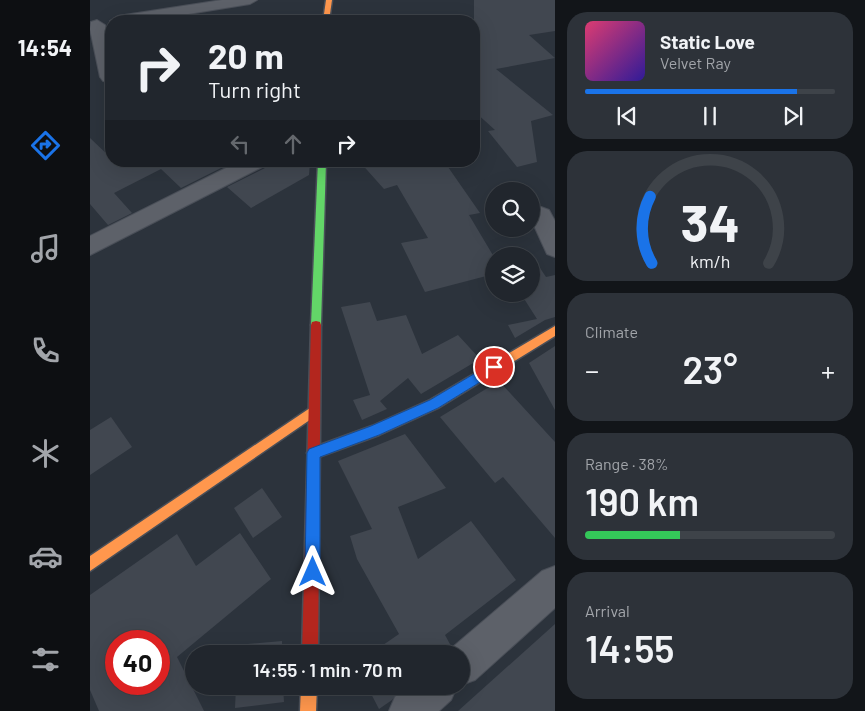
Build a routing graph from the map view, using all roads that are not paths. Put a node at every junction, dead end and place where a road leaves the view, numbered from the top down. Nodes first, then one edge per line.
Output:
1 (250, 0) edge
2 (330, 0) edge
3 (230, 3) junction
4 (176, 15) edge
5 (235, 15) edge
6 (327, 15) edge
7 (100, 24) edge
8 (105, 50) edge
9 (105, 78) edge
10 (90, 81) edge
11 (246, 167) edge
12 (322, 167) edge
13 (541, 215) dead end
14 (90, 246) edge
15 (555, 248) edge
16 (555, 330) edge
17 (313, 411) junction
18 (313, 453) junction
19 (90, 564) edge
20 (555, 584) edge
21 (310, 645) edge
22 (470, 658) edge
23 (309, 695) edge
24 (428, 695) edge
25 (308, 711) edge
26 (409, 711) edge

1 - 3 street
2 - 6 street
3 - 4 street
3 - 5 street
7 - 8 street
9 - 10 street
11 - 14 street
12 - 17 street
13 - 15 street
16 - 18 street
17 - 18 street
17 - 19 street
18 - 21 street
20 - 22 street
23 - 25 street
24 - 26 street

